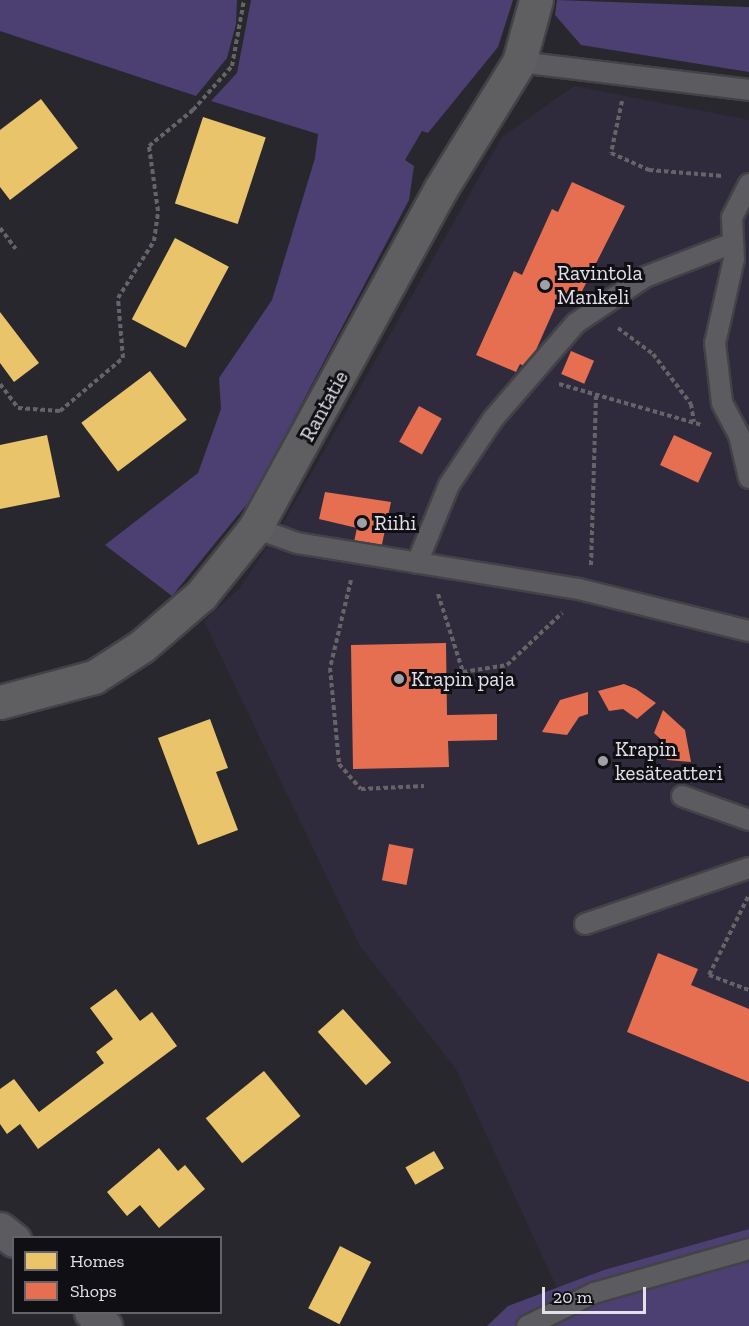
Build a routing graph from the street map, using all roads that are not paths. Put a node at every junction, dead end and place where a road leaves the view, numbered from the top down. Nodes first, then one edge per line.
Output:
1 (536, 0) edge
2 (519, 63) junction
3 (749, 90) edge
4 (749, 184) edge
5 (733, 243) junction
6 (749, 478) edge
7 (255, 528) junction
8 (423, 564) junction
9 (749, 631) edge
10 (0, 702) edge
11 (682, 796) dead end
12 (749, 820) edge
13 (749, 868) edge
14 (585, 924) dead end
15 (0, 1229) edge
16 (12, 1238) edge
17 (749, 1249) edge
18 (93, 1314) edge
19 (105, 1326) edge
20 (527, 1326) edge

1 - 2 street, Rantatie
2 - 3 lane
2 - 7 street, Rantatie
4 - 5 lane
5 - 6 lane
5 - 8 lane
7 - 8 lane
7 - 10 street, Rantatie
8 - 9 lane
11 - 12 lane
13 - 14 lane
15 - 16 street
17 - 20 lane
18 - 19 street

